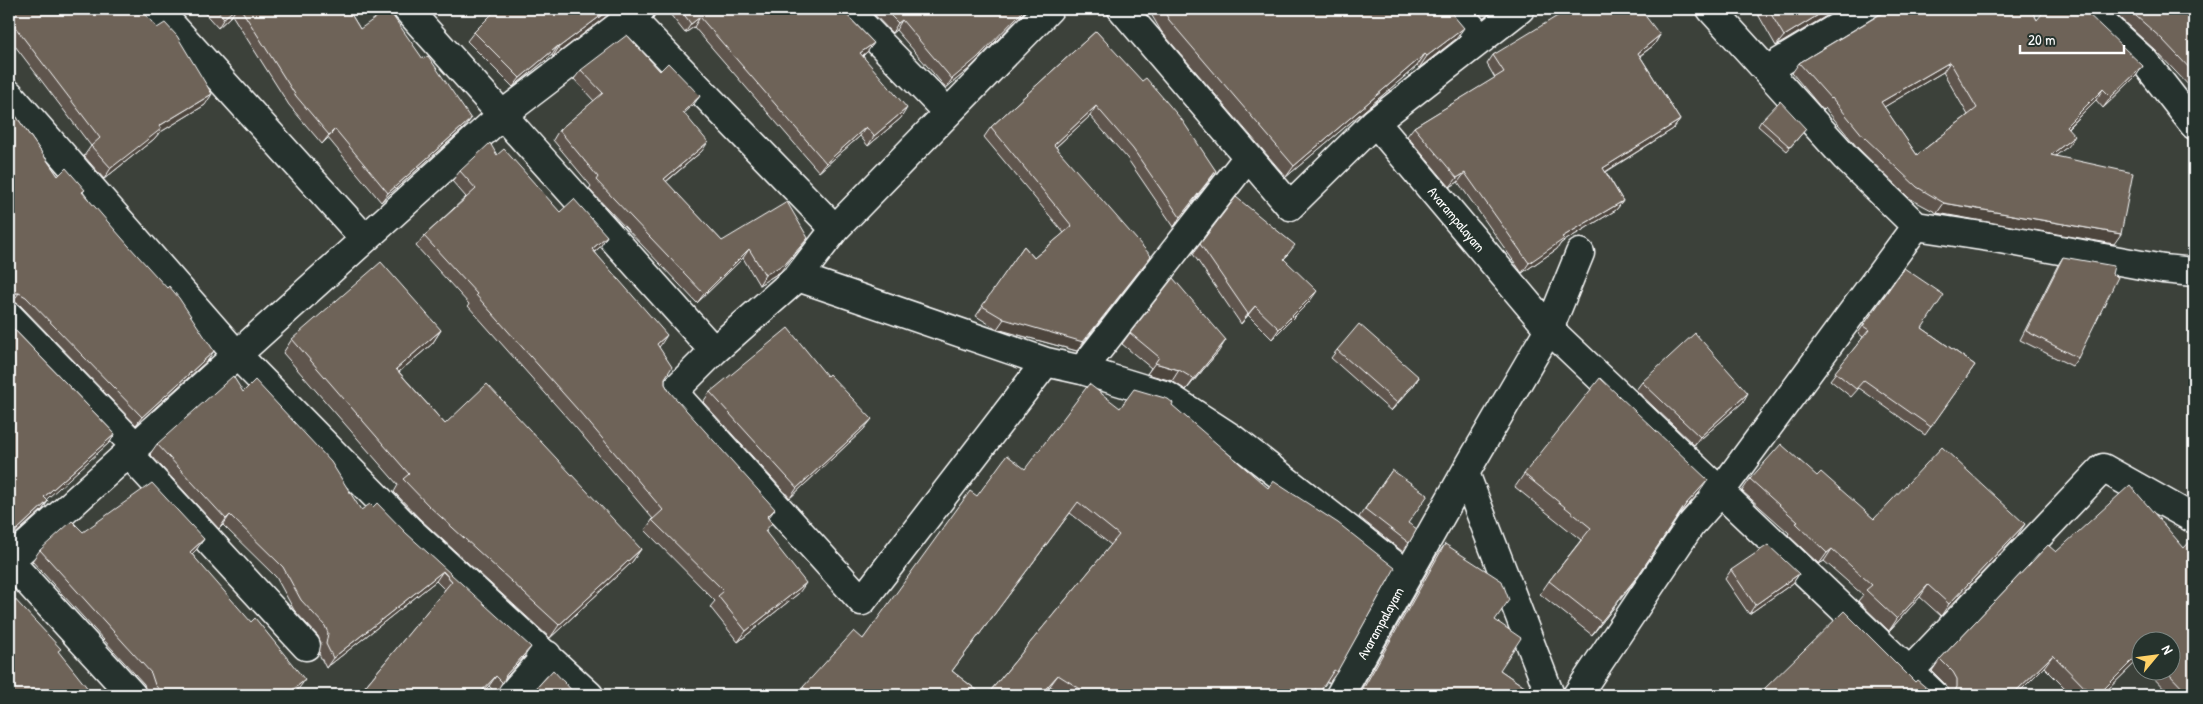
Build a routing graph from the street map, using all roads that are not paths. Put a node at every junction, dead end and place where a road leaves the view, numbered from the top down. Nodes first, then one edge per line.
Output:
1 (157, 9) edge
2 (407, 9) edge
3 (847, 9) edge
4 (1049, 9) edge
5 (1122, 9) edge
6 (1455, 9) edge
7 (1520, 9) edge
8 (1710, 9) edge
9 (1868, 9) edge
10 (2087, 9) edge
11 (631, 12) edge
12 (1482, 39) junction
13 (1767, 70) junction
14 (9, 94) edge
15 (948, 113) junction
16 (502, 115) junction
17 (1374, 122) junction
18 (2194, 125) edge
19 (1248, 157) junction
20 (1916, 226) junction
21 (835, 229) junction
22 (365, 239) junction
23 (1580, 253) dead end
24 (2194, 272) edge
25 (798, 277) junction
26 (9, 316) edge
27 (1549, 329) junction
28 (714, 351) junction
29 (236, 354) junction
30 (1046, 362) junction
31 (1082, 370) junction
32 (131, 450) junction
33 (1465, 473) junction
34 (1720, 492) junction
35 (2194, 519) edge
36 (9, 561) edge
37 (1406, 574) junction
38 (306, 646) dead end
39 (547, 655) junction
40 (1910, 671) junction
41 (132, 695) edge
42 (511, 695) edge
43 (589, 695) edge
44 (1340, 695) edge
45 (1550, 695) edge
46 (1577, 695) edge
47 (1934, 695) edge

1 - 22 street
2 - 16 street
3 - 15 street
4 - 15 street
5 - 19 street
6 - 12 street
7 - 12 street
8 - 13 street
9 - 13 street
10 - 18 street
11 - 16 street
11 - 21 street
12 - 17 street
13 - 20 street
14 - 29 street
15 - 21 street
16 - 22 street
16 - 28 street
17 - 19 street
17 - 27 street, Avarampalayam
19 - 31 street
20 - 24 street
20 - 34 street
21 - 25 street
22 - 29 street
23 - 27 street
25 - 28 street
25 - 30 street
26 - 32 street
27 - 33 street, Avarampalayam
27 - 34 street
28 - 30 street
29 - 32 street
29 - 39 street
30 - 31 street
31 - 37 street
32 - 36 street
32 - 38 street
33 - 37 street, Avarampalayam
33 - 45 street
34 - 40 street
34 - 46 street
35 - 40 street
36 - 41 street
37 - 44 street, Avarampalayam
39 - 42 street
39 - 43 street
40 - 47 street

